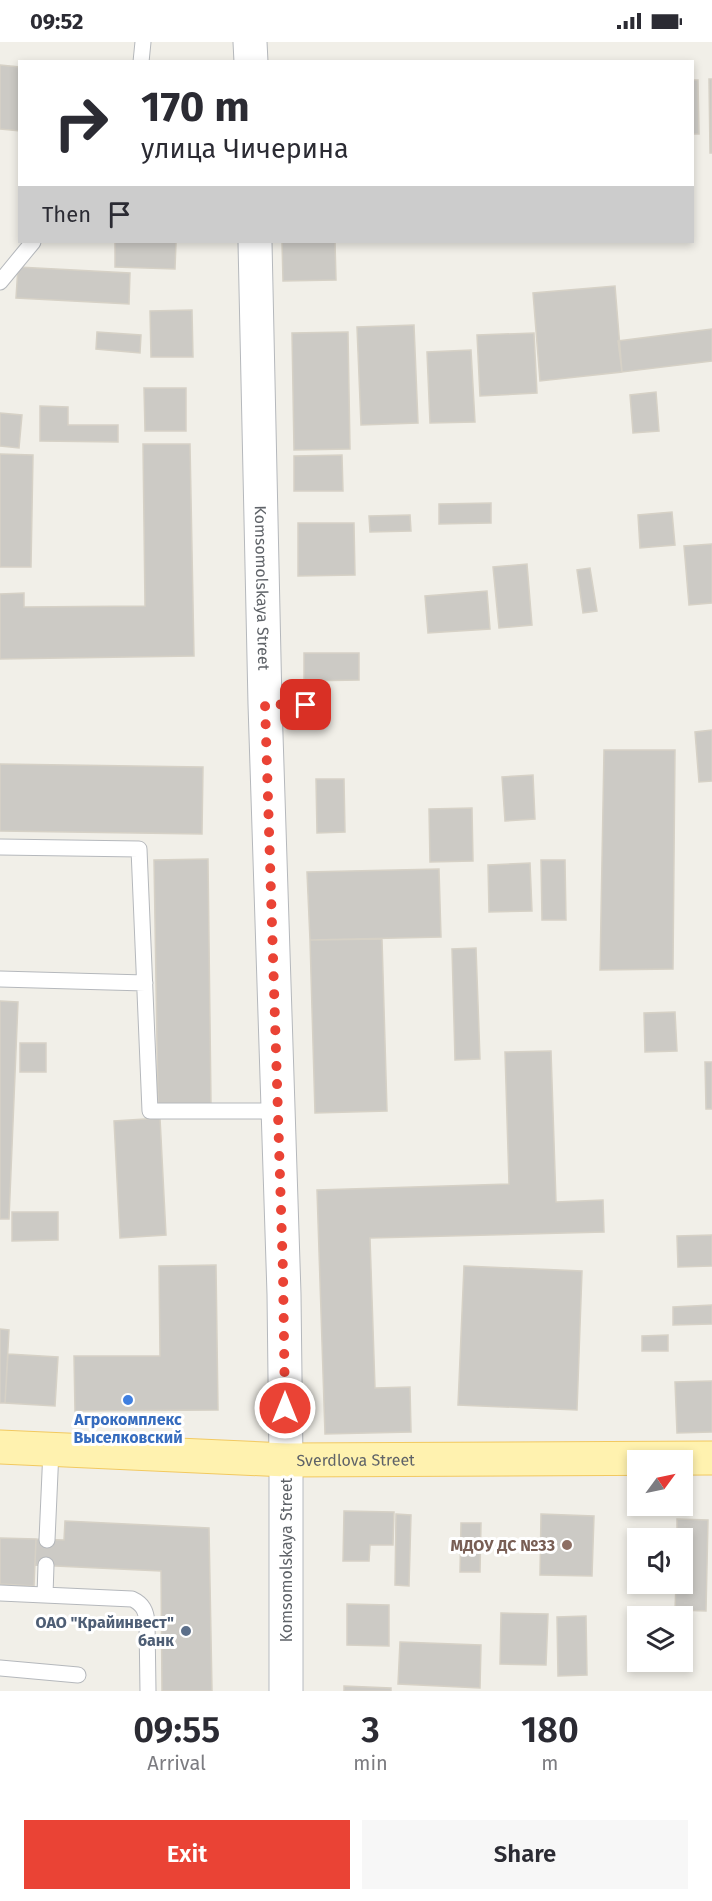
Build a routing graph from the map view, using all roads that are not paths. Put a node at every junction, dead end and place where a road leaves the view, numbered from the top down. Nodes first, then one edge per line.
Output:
1 (143, 42) edge
2 (250, 42) edge
3 (141, 60) edge
4 (251, 60) edge
5 (32, 243) edge
6 (255, 243) edge
7 (0, 282) edge
8 (265, 704) junction
9 (306, 705) dead end
10 (0, 847) edge
11 (0, 979) edge
12 (144, 983) junction
13 (278, 1111) junction
14 (0, 1447) edge
15 (51, 1450) junction
16 (712, 1458) edge
17 (286, 1460) junction
18 (47, 1540) dead end
19 (46, 1565) dead end
20 (0, 1593) edge
21 (45, 1595) junction
22 (0, 1668) edge
23 (78, 1675) dead end
24 (148, 1691) edge
25 (286, 1691) edge

1 - 3 lane
2 - 4 street
5 - 7 lane
6 - 8 street, Komsomolskaya Street
8 - 9 street
8 - 13 street, Komsomolskaya Street
10 - 12 lane
11 - 12 lane
12 - 13 lane
13 - 17 street, Komsomolskaya Street
14 - 15 main road, Sverdlova Street
15 - 17 main road, Sverdlova Street
15 - 18 lane
16 - 17 main road, Sverdlova Street
17 - 25 street, Komsomolskaya Street
19 - 21 lane
20 - 21 lane
21 - 24 lane
22 - 23 lane

